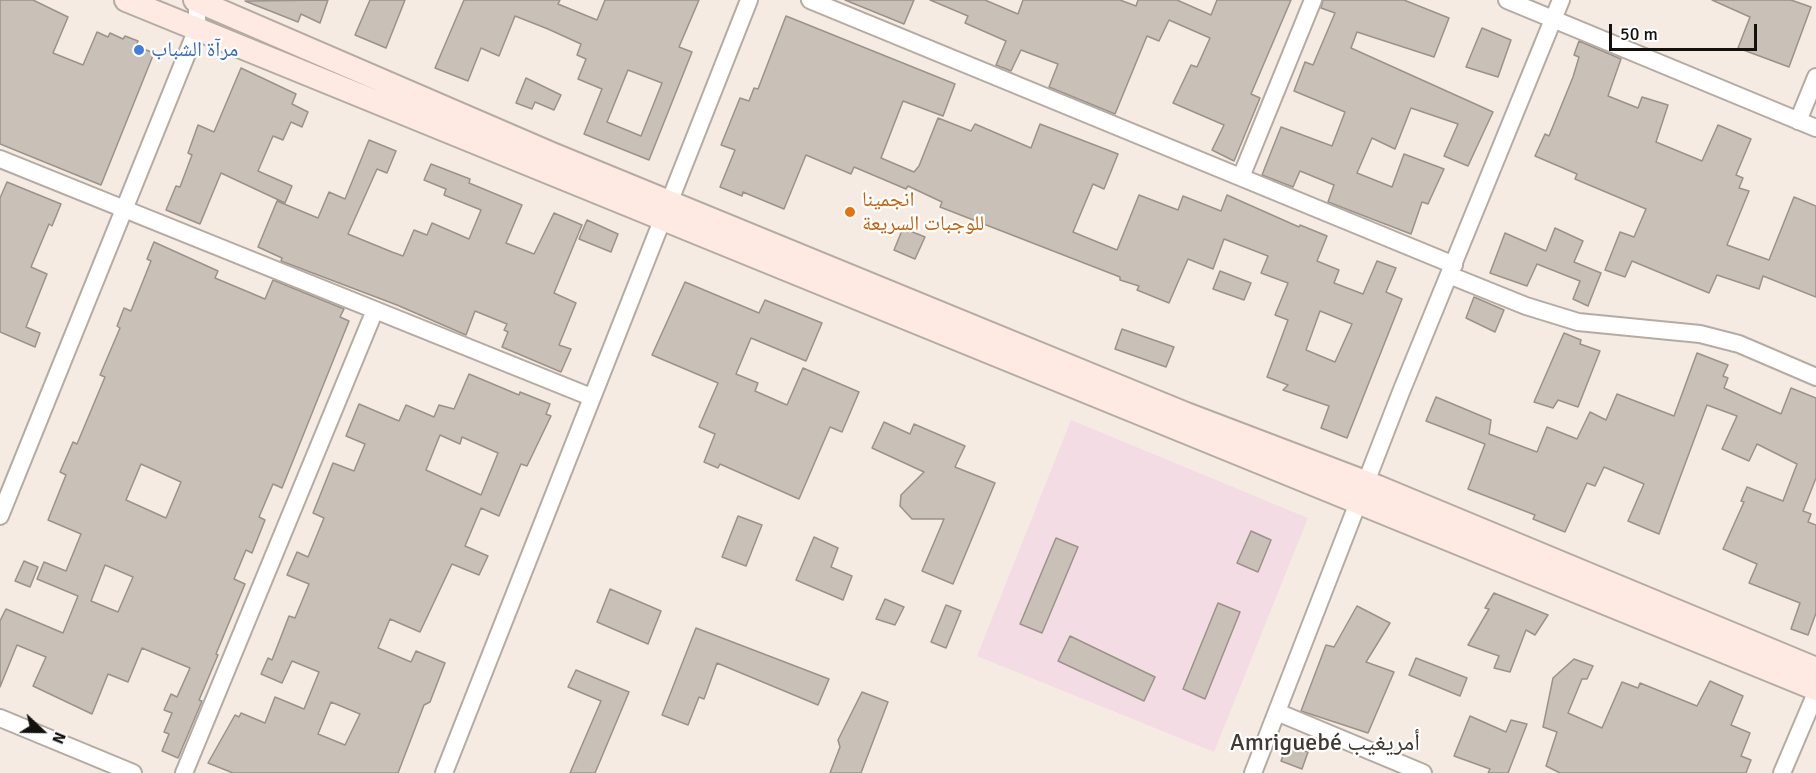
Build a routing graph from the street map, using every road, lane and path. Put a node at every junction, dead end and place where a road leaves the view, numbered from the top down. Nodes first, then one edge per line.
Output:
1 (126, 0) edge
2 (196, 0) edge
3 (749, 0) edge
4 (810, 0) edge
5 (1313, 0) edge
6 (1506, 0) edge
7 (1561, 0) edge
8 (1554, 19) junction
9 (197, 29) junction
10 (1816, 77) edge
11 (1798, 121) junction
12 (1816, 128) edge
13 (0, 159) edge
14 (1241, 177) junction
15 (124, 207) junction
16 (667, 210) junction
17 (1452, 270) junction
18 (375, 310) junction
19 (1816, 377) edge
20 (591, 397) junction
21 (1363, 493) junction
22 (0, 516) edge
23 (1816, 669) edge
24 (1816, 691) edge
25 (1277, 712) junction
26 (0, 718) edge
27 (133, 773) edge
28 (184, 773) edge
29 (444, 773) edge
30 (1253, 773) edge
31 (1423, 773) edge
32 (1782, 773) edge

1 - 9 street
2 - 9 street
2 - 16 street
3 - 16 street
4 - 14 street
5 - 14 street
6 - 8 street
7 - 8 street
8 - 11 street
8 - 17 street
9 - 15 street
9 - 16 street
10 - 11 street
11 - 12 street
13 - 15 street
14 - 17 street
15 - 18 street
15 - 22 street
16 - 20 street
16 - 21 street
17 - 19 street
17 - 21 street
18 - 20 street
18 - 28 street
20 - 29 street
21 - 23 street
21 - 24 street
21 - 25 street
24 - 32 street
25 - 30 street
25 - 31 street
26 - 27 street

